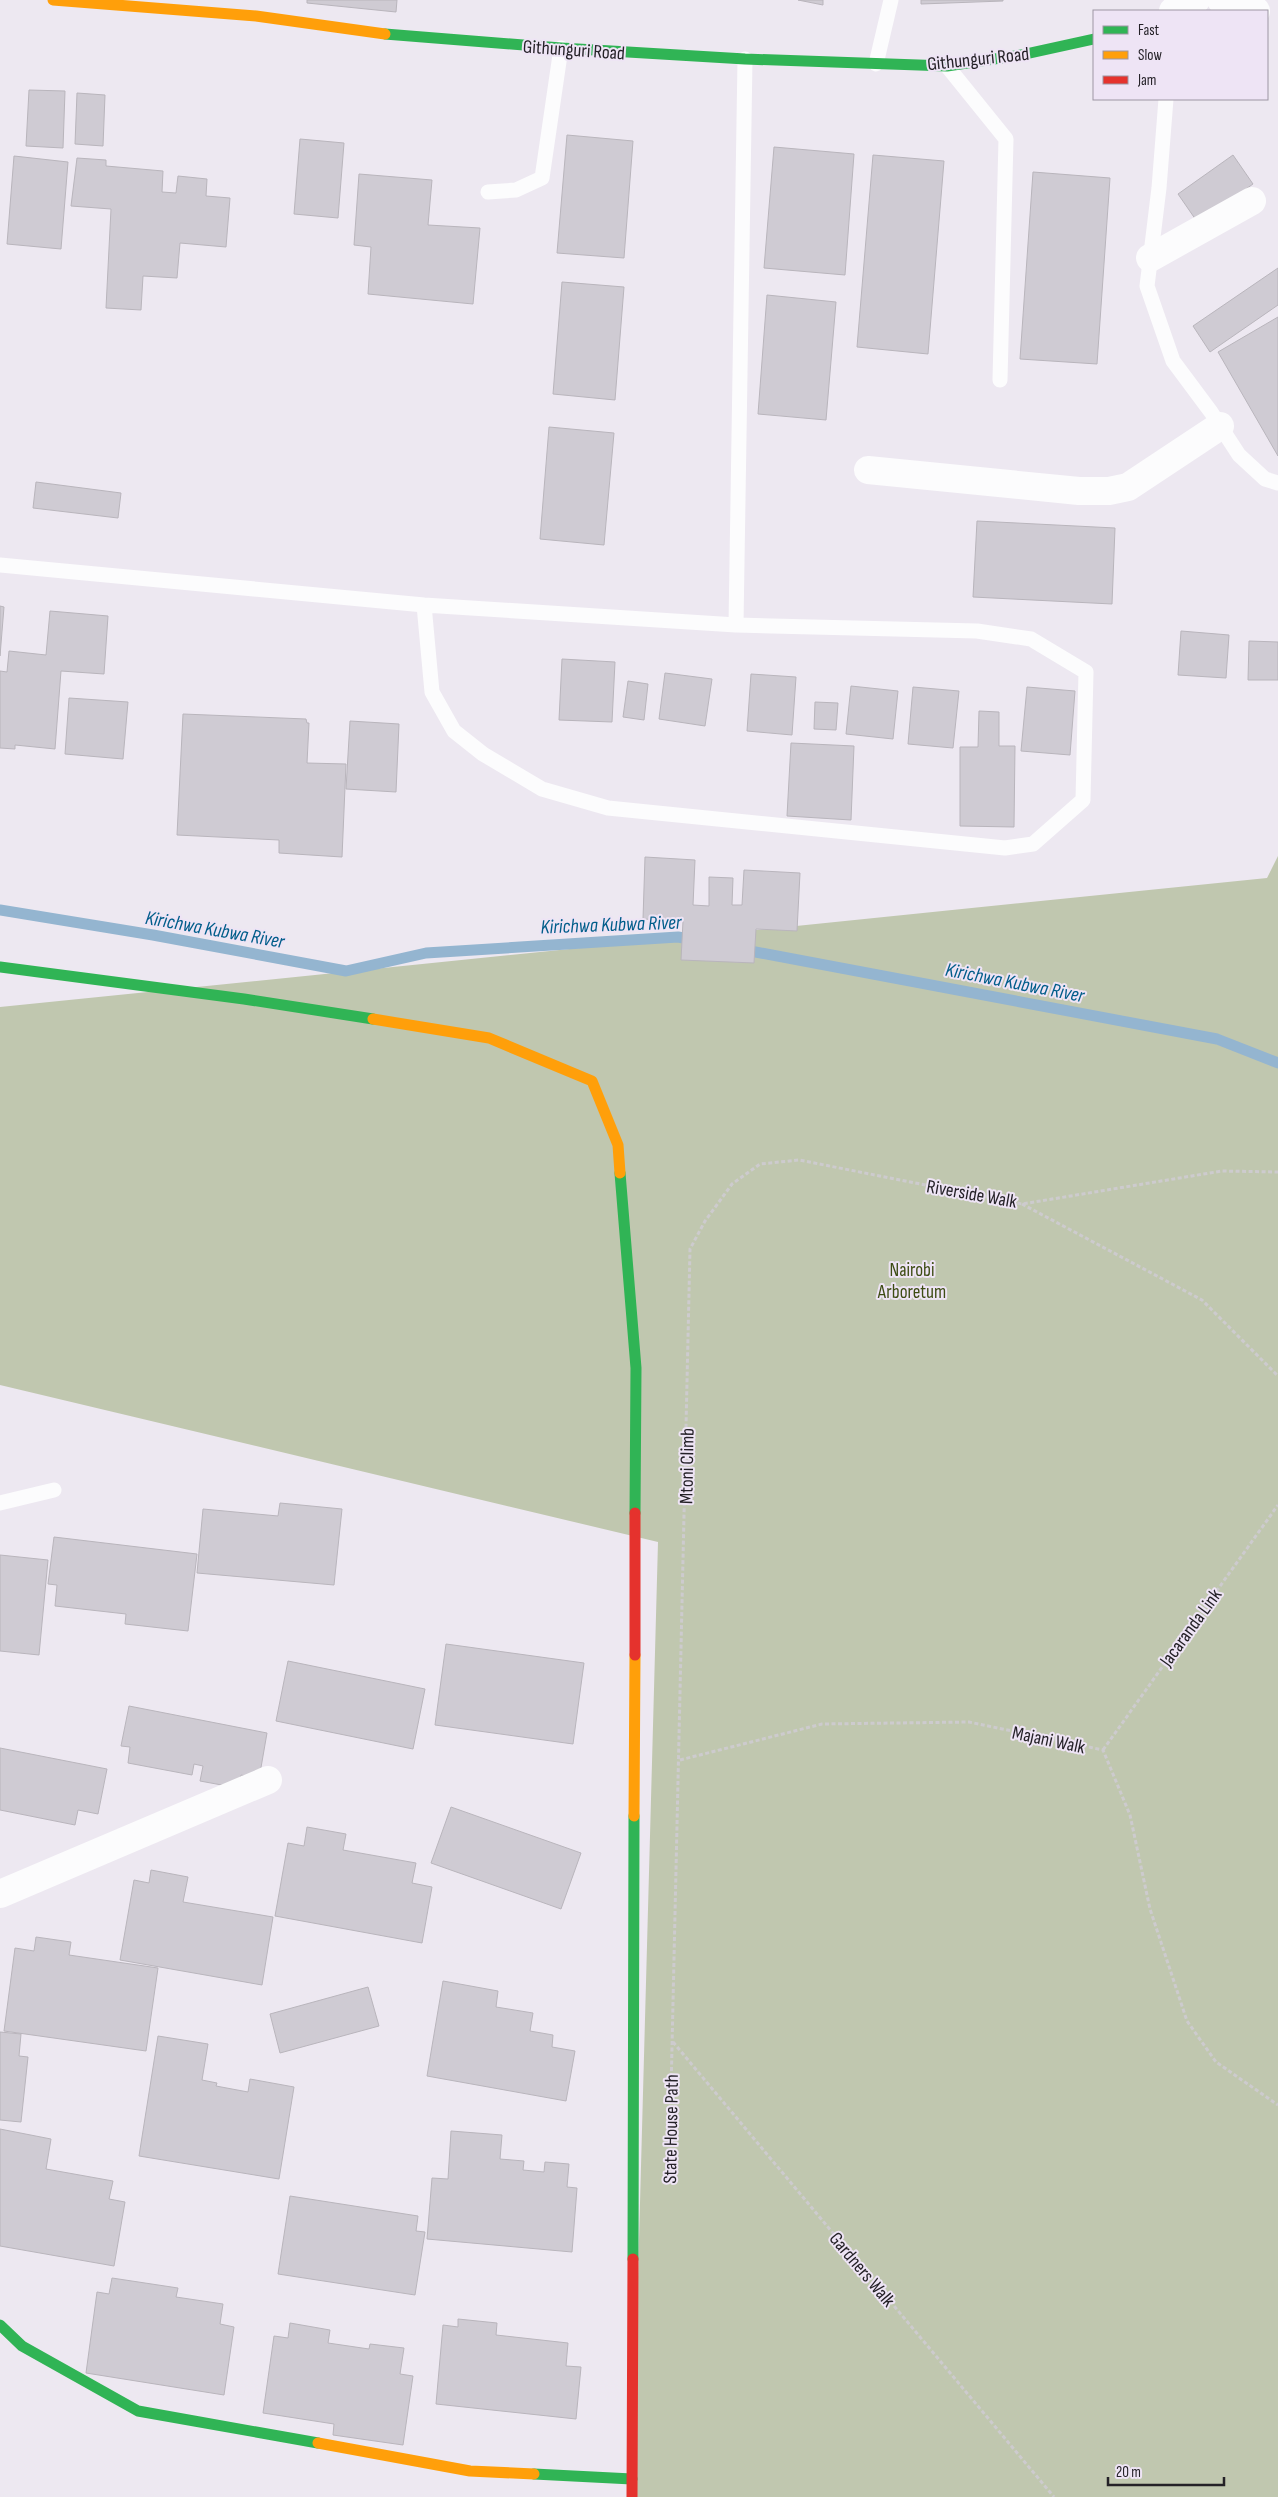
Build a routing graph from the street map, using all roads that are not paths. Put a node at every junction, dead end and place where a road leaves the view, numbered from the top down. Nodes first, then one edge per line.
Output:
1 (52, 0) edge
2 (258, 0) edge
3 (891, 0) edge
4 (1196, 0) edge
5 (1221, 0) edge
6 (1175, 10) edge
7 (1250, 10) edge
8 (256, 16) junction
9 (1093, 39) edge
10 (561, 48) junction
11 (745, 59) junction
12 (876, 64) junction
13 (948, 66) junction
14 (1166, 100) edge
15 (488, 192) dead end
16 (1252, 201) dead end
17 (1150, 258) junction
18 (1000, 380) dead end
19 (1220, 426) junction
20 (868, 470) dead end
21 (1278, 483) edge
22 (0, 565) edge
23 (424, 605) junction
24 (736, 624) junction
25 (4, 970) edge
26 (54, 1490) dead end
27 (0, 1503) edge
28 (268, 1780) dead end
29 (0, 1894) edge
30 (0, 2325) edge
31 (632, 2479) junction
32 (632, 2497) edge

1 - 8 street, Githunguri Road
2 - 8 lane
3 - 12 lane
4 - 6 street
5 - 7 street
8 - 10 street, Githunguri Road
9 - 13 street, Githunguri Road
10 - 11 street, Githunguri Road
10 - 15 lane
11 - 12 street, Githunguri Road
11 - 24 lane
12 - 13 street, Githunguri Road
13 - 18 lane
14 - 17 lane
16 - 17 street
17 - 19 lane
19 - 20 street
19 - 21 lane
22 - 23 lane
23 - 24 lane
23 - 24 lane
25 - 31 street
26 - 27 lane
28 - 29 street
30 - 31 street
31 - 32 street

